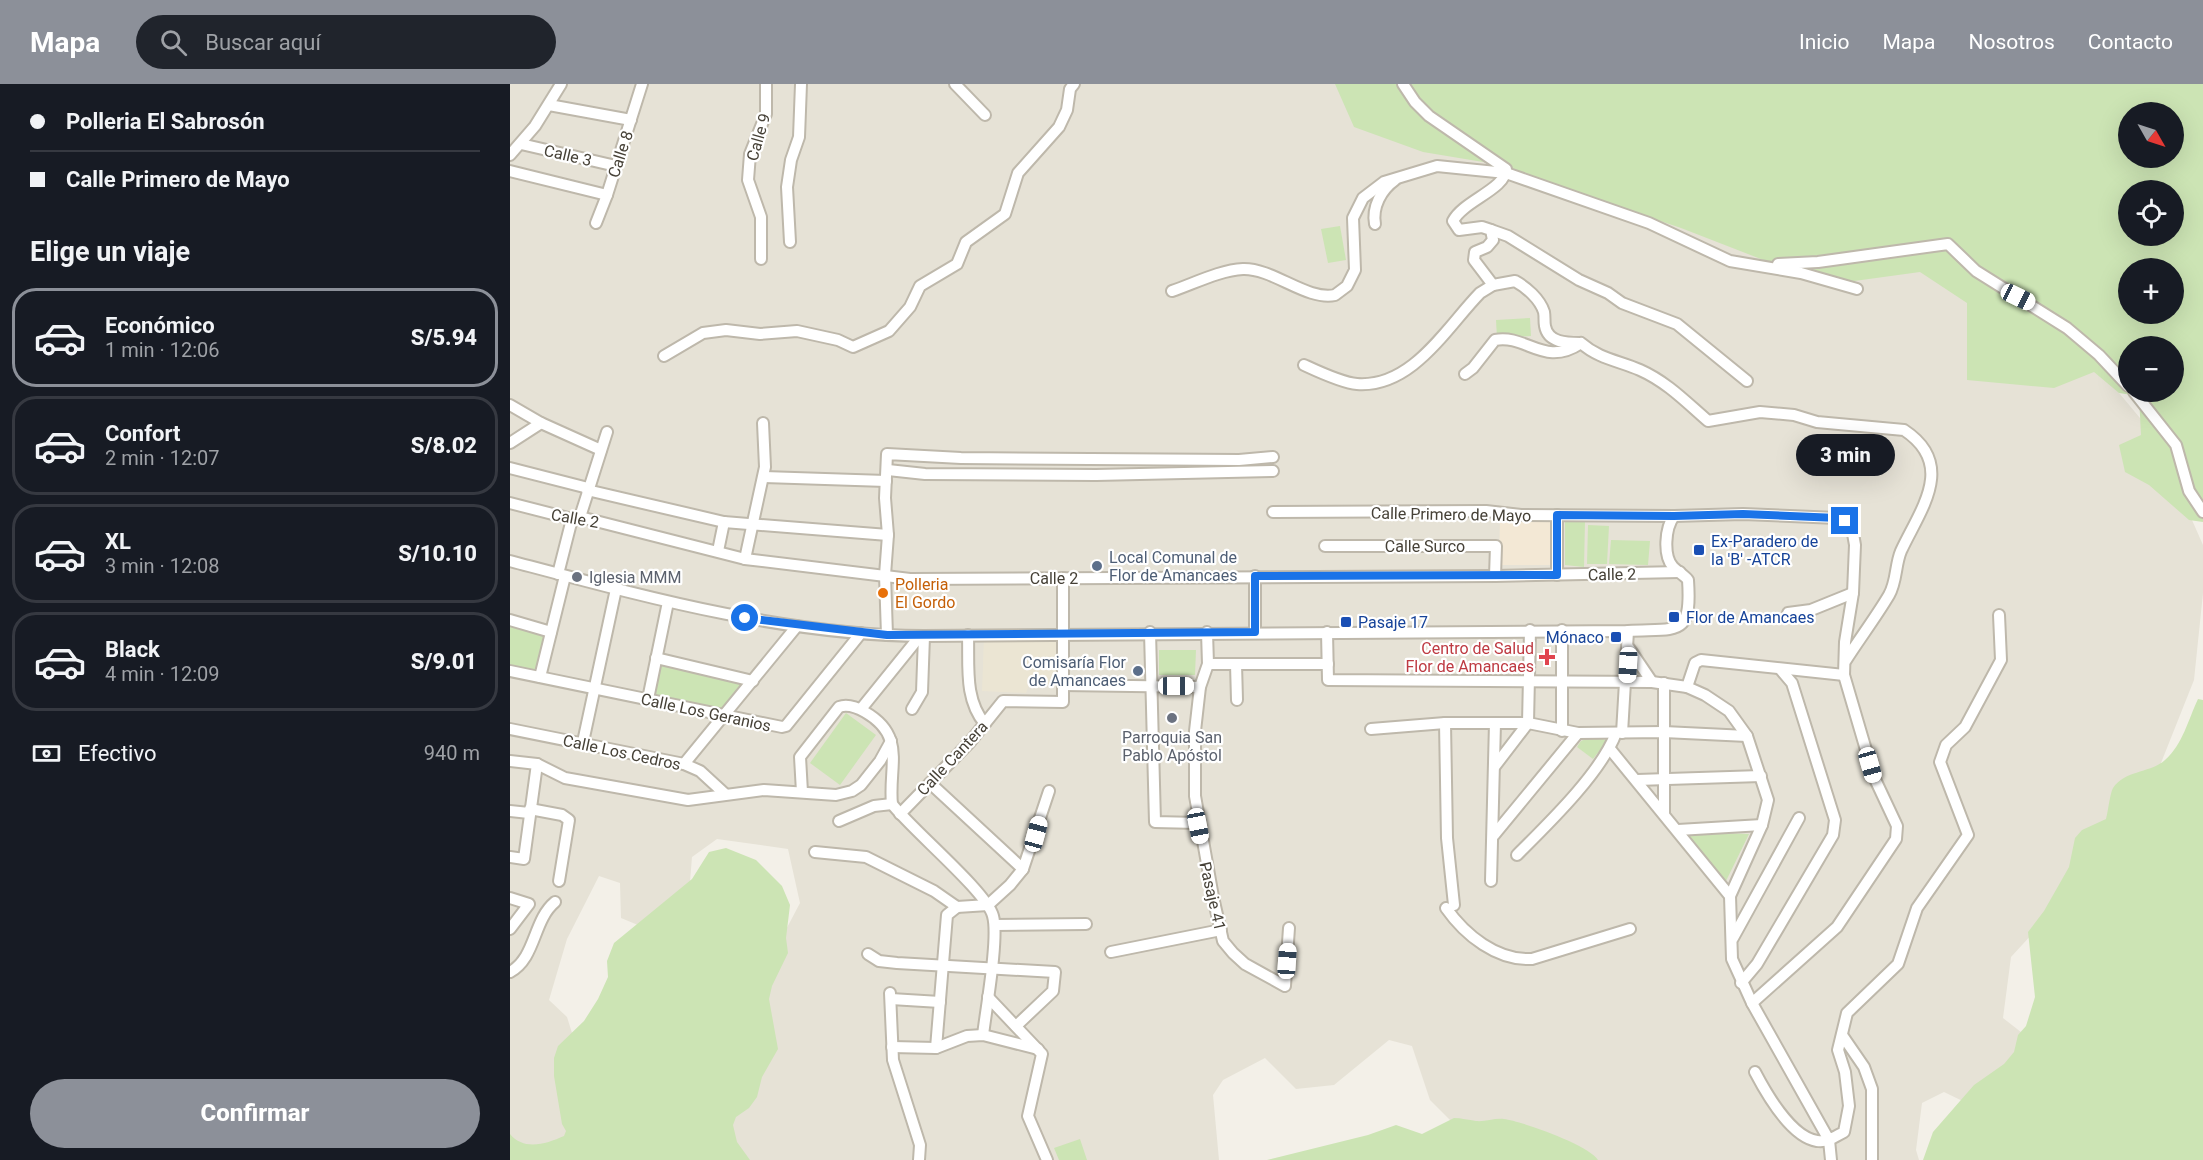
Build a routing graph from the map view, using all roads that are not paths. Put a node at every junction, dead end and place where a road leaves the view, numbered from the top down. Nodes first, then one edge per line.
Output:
1 (561, 84) edge
2 (642, 84) edge
3 (766, 84) edge
4 (801, 84) edge
5 (955, 84) edge
6 (1074, 84) edge
7 (1403, 84) edge
8 (549, 105) junction
9 (985, 115) dead end
10 (631, 120) junction
11 (520, 144) junction
12 (510, 155) edge
13 (616, 166) junction
14 (510, 171) edge
15 (1506, 173) junction
16 (1403, 174) junction
17 (608, 195) junction
18 (596, 224) dead end
19 (1375, 224) dead end
20 (1491, 230) junction
21 (789, 242) dead end
22 (761, 259) dead end
23 (1757, 266) junction
24 (1493, 285) junction
25 (1857, 289) dead end
26 (1172, 291) dead end
27 (1581, 343) junction
28 (664, 356) dead end
29 (1304, 365) dead end
30 (1465, 374) dead end
31 (2118, 375) edge
32 (1747, 381) dead end
33 (2142, 402) edge
34 (510, 405) edge
35 (541, 423) junction
36 (763, 423) dead end
37 (607, 432) dead end
38 (510, 443) edge
39 (601, 450) junction
40 (1273, 457) dead end
41 (510, 468) edge
42 (1273, 471) dead end
43 (887, 476) junction
44 (764, 477) junction
45 (588, 489) junction
46 (510, 503) edge
47 (1273, 512) dead end
48 (2203, 512) edge
49 (1557, 515) junction
50 (1674, 516) junction
51 (576, 518) junction
52 (724, 522) junction
53 (751, 525) junction
54 (888, 535) junction
55 (1325, 546) dead end
56 (718, 552) junction
57 (745, 559) junction
58 (510, 561) edge
59 (1680, 572) junction
60 (561, 575) junction
61 (885, 575) junction
62 (1557, 575) junction
63 (1255, 576) junction
64 (1495, 576) junction
65 (1063, 578) junction
66 (616, 589) junction
67 (1853, 592) junction
68 (668, 602) junction
69 (1788, 613) dead end
70 (2000, 615) dead end
71 (510, 620) edge
72 (797, 626) junction
73 (1530, 630) junction
74 (1562, 630) junction
75 (1628, 631) junction
76 (551, 632) junction
77 (1150, 632) junction
78 (1207, 632) junction
79 (1255, 632) junction
80 (1327, 632) junction
81 (861, 633) junction
82 (1063, 633) junction
83 (887, 635) junction
84 (968, 635) junction
85 (922, 636) junction
86 (1629, 648) junction
87 (656, 658) junction
88 (1844, 662) junction
89 (1208, 664) junction
90 (1236, 664) junction
91 (1328, 664) junction
92 (1781, 670) junction
93 (510, 671) edge
94 (1844, 675) junction
95 (540, 677) junction
96 (1531, 680) junction
97 (1562, 680) junction
98 (753, 681) junction
99 (1652, 681) junction
100 (1627, 682) junction
101 (1664, 683) junction
102 (1063, 685) junction
103 (1152, 686) junction
104 (1200, 687) junction
105 (1687, 687) junction
106 (595, 689) junction
107 (648, 699) junction
108 (1237, 700) dead end
109 (912, 709) dead end
110 (861, 710) junction
111 (725, 716) junction
112 (1445, 723) junction
113 (1495, 723) junction
114 (1528, 723) junction
115 (985, 724) junction
116 (510, 729) edge
117 (1371, 729) dead end
118 (1562, 731) junction
119 (1664, 732) junction
120 (1578, 733) junction
121 (1619, 733) junction
122 (1747, 736) junction
123 (891, 741) junction
124 (583, 742) junction
125 (1610, 749) junction
126 (510, 760) edge
127 (537, 764) junction
128 (684, 764) junction
129 (1494, 766) junction
130 (1761, 776) junction
131 (1664, 779) junction
132 (1637, 780) junction
133 (930, 783) junction
134 (1049, 791) dead end
135 (802, 792) junction
136 (725, 794) junction
137 (892, 804) junction
138 (510, 811) edge
139 (530, 811) junction
140 (1664, 813) junction
141 (900, 814) junction
142 (1799, 818) dead end
143 (839, 822) dead end
144 (1198, 823) junction
145 (1762, 825) junction
146 (1678, 830) junction
147 (1494, 835) junction
148 (815, 852) dead end
149 (1517, 855) dead end
150 (510, 857) edge
151 (1023, 869) junction
152 (559, 881) dead end
153 (1491, 881) dead end
154 (1730, 896) junction
155 (510, 898) edge
156 (555, 902) dead end
157 (988, 905) junction
158 (957, 907) junction
159 (1086, 924) dead end
160 (995, 925) junction
161 (1289, 928) dead end
162 (510, 929) edge
163 (1630, 929) dead end
164 (1221, 930) junction
165 (1733, 938) junction
166 (1111, 952) dead end
167 (868, 954) dead end
168 (943, 964) junction
169 (991, 967) junction
170 (510, 972) edge
171 (1741, 983) junction
172 (988, 997) junction
173 (940, 1002) junction
174 (1752, 1003) junction
175 (1016, 1026) junction
176 (983, 1035) junction
177 (1842, 1035) junction
178 (892, 1047) junction
179 (936, 1048) junction
180 (1039, 1049) junction
181 (1755, 1072) dead end
182 (1829, 1140) junction
183 (919, 1160) edge
184 (1047, 1160) edge
185 (1831, 1160) edge
186 (1872, 1160) edge

1 - 8 street
2 - 10 street, Calle 8
3 - 22 street, Calle 9
4 - 21 street
5 - 9 street
6 - 28 street
7 - 15 street
8 - 10 street
8 - 11 street
10 - 13 street, Calle 8
11 - 12 street
11 - 13 street, Calle 3
13 - 17 street, Calle 8
14 - 17 street
15 - 16 street
15 - 20 street
15 - 23 street
16 - 19 street
16 - 26 street
17 - 18 street, Calle 8
20 - 24 street
20 - 32 street
23 - 25 street
23 - 31 street
24 - 27 street
24 - 29 street
27 - 30 street
27 - 88 street
33 - 48 street
34 - 35 street
35 - 38 street
35 - 39 street
36 - 44 street
37 - 39 street
39 - 45 street
40 - 43 street
41 - 45 street
42 - 43 street
43 - 44 street
43 - 54 street
44 - 53 street
45 - 51 street
45 - 52 street
46 - 51 street, Calle 2
47 - 49 street, Calle Primero de Mayo
49 - 50 street, Calle Primero de Mayo
49 - 62 street
50 - 59 street
50 - 67 street, Calle Primero de Mayo
51 - 56 street, Calle 2
51 - 60 street
52 - 53 street
52 - 56 street
53 - 54 street
53 - 57 street
54 - 61 street
55 - 64 street, Calle Surco
56 - 57 street, Calle 2
57 - 61 street, Calle 2
58 - 60 street
59 - 62 street, Calle 2
59 - 75 street
60 - 66 street
60 - 76 street
61 - 65 street, Calle 2
61 - 83 street
62 - 64 street, Calle 2
63 - 64 street, Calle 2
63 - 65 street, Calle 2
63 - 79 street
65 - 82 street
66 - 68 street
66 - 106 street
67 - 69 street
67 - 88 street
68 - 72 street
68 - 87 street
70 - 177 street
71 - 76 street
72 - 81 street
72 - 98 street
73 - 74 street
73 - 80 street
73 - 96 street
74 - 75 street
74 - 97 street
75 - 86 street
76 - 95 street
77 - 78 street
77 - 82 street
77 - 103 street
78 - 79 street
78 - 89 street, Pasaje 41
79 - 80 street
80 - 91 street
81 - 83 street
81 - 111 street, Calle Los Geranios
82 - 84 street
82 - 102 street
83 - 85 street
84 - 85 street
84 - 115 street
85 - 109 street
85 - 110 street
86 - 99 street
86 - 100 street
87 - 98 street
87 - 107 street
88 - 94 street
89 - 90 street
89 - 104 street, Pasaje 41
90 - 91 street
90 - 108 street
91 - 96 street
92 - 94 street
92 - 105 street
92 - 171 street
93 - 95 street, Calle Los Geranios
94 - 174 street
95 - 106 street, Calle Los Geranios
96 - 97 street
96 - 114 street
97 - 100 street
97 - 118 street
98 - 111 street
99 - 100 street
99 - 101 street
100 - 121 street
101 - 105 street
101 - 119 street
102 - 103 street
102 - 115 street, Calle Cantera
103 - 104 street
103 - 144 street
104 - 144 street, Pasaje 41
105 - 122 street
106 - 107 street, Calle Los Geranios
106 - 124 street
107 - 111 street, Calle Los Geranios
110 - 123 street
110 - 135 street
111 - 128 street
112 - 113 street
112 - 117 street
112 - 163 street
113 - 114 street
113 - 129 street
114 - 118 street
114 - 129 street
115 - 133 street, Calle Cantera
116 - 124 street, Calle Los Cedros
118 - 120 street
119 - 121 street
119 - 122 street
119 - 131 street
120 - 121 street
120 - 147 street
121 - 125 street
122 - 130 street
123 - 135 street
123 - 137 street
124 - 128 street, Calle Los Cedros
125 - 132 street
125 - 149 street
126 - 127 street
127 - 136 street
127 - 139 street
128 - 136 street, Calle Los Cedros
129 - 147 street
130 - 131 street
130 - 145 street
131 - 132 street
131 - 140 street
132 - 140 street
133 - 141 street, Calle Cantera
133 - 151 street
134 - 151 street
135 - 136 street
137 - 141 street
137 - 143 street
138 - 139 street
139 - 150 street
139 - 152 street
140 - 146 street
141 - 157 street
142 - 165 street
144 - 164 street, Pasaje 41
145 - 146 street
145 - 154 street
146 - 154 street
147 - 153 street
148 - 158 street
151 - 157 street
154 - 165 street
155 - 162 street
156 - 170 street
157 - 158 street
157 - 160 street
158 - 168 street
159 - 160 street
160 - 169 street
161 - 164 street, Pasaje 41
164 - 166 street
165 - 171 street
167 - 168 street
168 - 169 street
168 - 173 street
169 - 172 street
169 - 175 street
171 - 174 street
172 - 175 street
172 - 176 street
173 - 178 street
173 - 179 street
174 - 182 street
175 - 180 street
176 - 179 street
176 - 180 street
177 - 182 street
177 - 186 street
178 - 179 street
178 - 183 street
180 - 184 street
181 - 182 street
182 - 185 street

